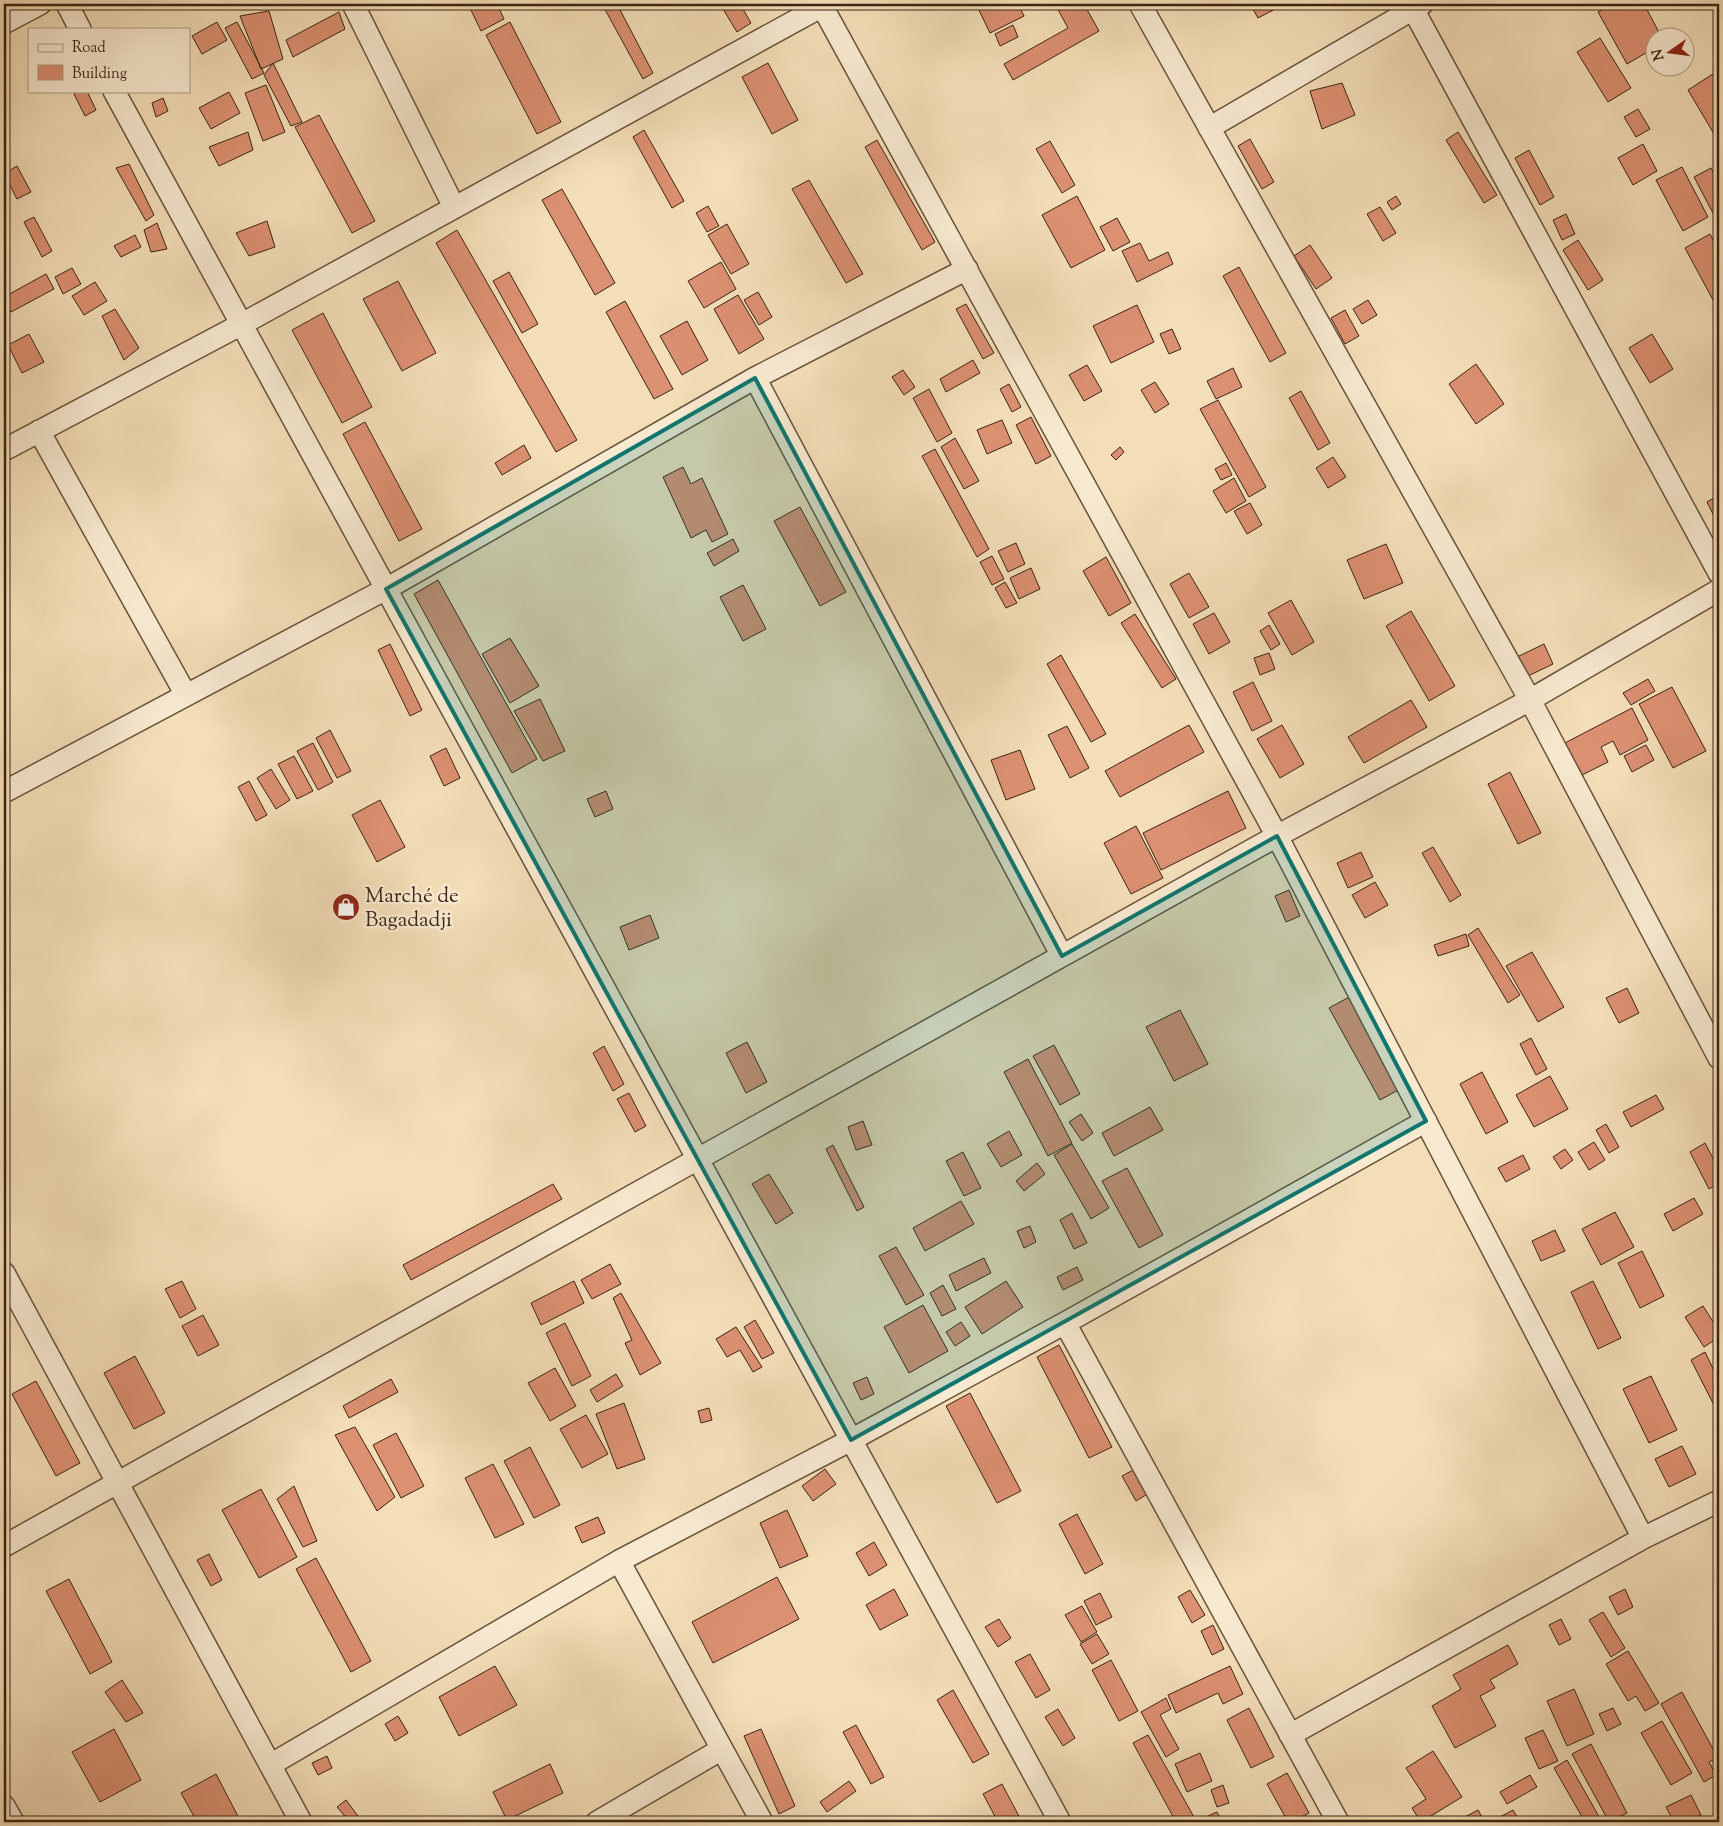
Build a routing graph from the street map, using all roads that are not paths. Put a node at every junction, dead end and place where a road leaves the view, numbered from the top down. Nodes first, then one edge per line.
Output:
1 (40, 4) edge
2 (66, 4) edge
3 (354, 4) edge
4 (1140, 4) edge
5 (824, 5) edge
6 (1418, 6) edge
7 (4, 23) edge
8 (79, 28) edge
9 (115, 92) edge
10 (1210, 128) junction
11 (454, 207) junction
12 (967, 269) junction
13 (242, 324) junction
14 (755, 378) junction
15 (39, 431) junction
16 (4, 450) edge
17 (1719, 573) edge
18 (386, 589) junction
19 (1719, 590) edge
20 (186, 695) junction
21 (1530, 700) junction
22 (4, 792) edge
23 (1277, 836) junction
24 (1062, 956) junction
25 (1719, 1058) edge
26 (1426, 1121) junction
27 (696, 1160) junction
28 (4, 1273) edge
29 (1065, 1323) junction
30 (851, 1440) junction
31 (116, 1483) junction
32 (1719, 1501) edge
33 (1644, 1538) junction
34 (4, 1546) edge
35 (619, 1561) junction
36 (1290, 1735) junction
37 (722, 1749) junction
38 (270, 1765) junction
39 (4, 1806) edge
40 (13, 1822) edge
41 (301, 1822) edge
42 (597, 1822) edge
43 (762, 1822) edge
44 (1060, 1822) edge
45 (1338, 1822) edge

1 - 7 street
2 - 8 street
3 - 11 street
4 - 10 street
5 - 11 street
5 - 12 street
6 - 10 street
6 - 17 street
9 - 13 street
10 - 21 street
11 - 13 street
12 - 14 street
12 - 23 street
13 - 15 street
13 - 18 street
14 - 18 street
14 - 24 street
15 - 16 street
15 - 20 street
18 - 20 street
18 - 27 street
19 - 21 street
20 - 22 street
21 - 23 street
21 - 25 street
23 - 24 street
23 - 26 street
24 - 27 street
26 - 29 street
26 - 33 street
27 - 30 street
27 - 31 street
28 - 31 street
29 - 30 street
29 - 36 street
30 - 35 street
30 - 44 street
31 - 34 street
31 - 38 street
32 - 33 street
33 - 36 street
35 - 37 street
35 - 38 street
36 - 45 street
37 - 42 street
37 - 43 street
38 - 41 street
39 - 40 street

